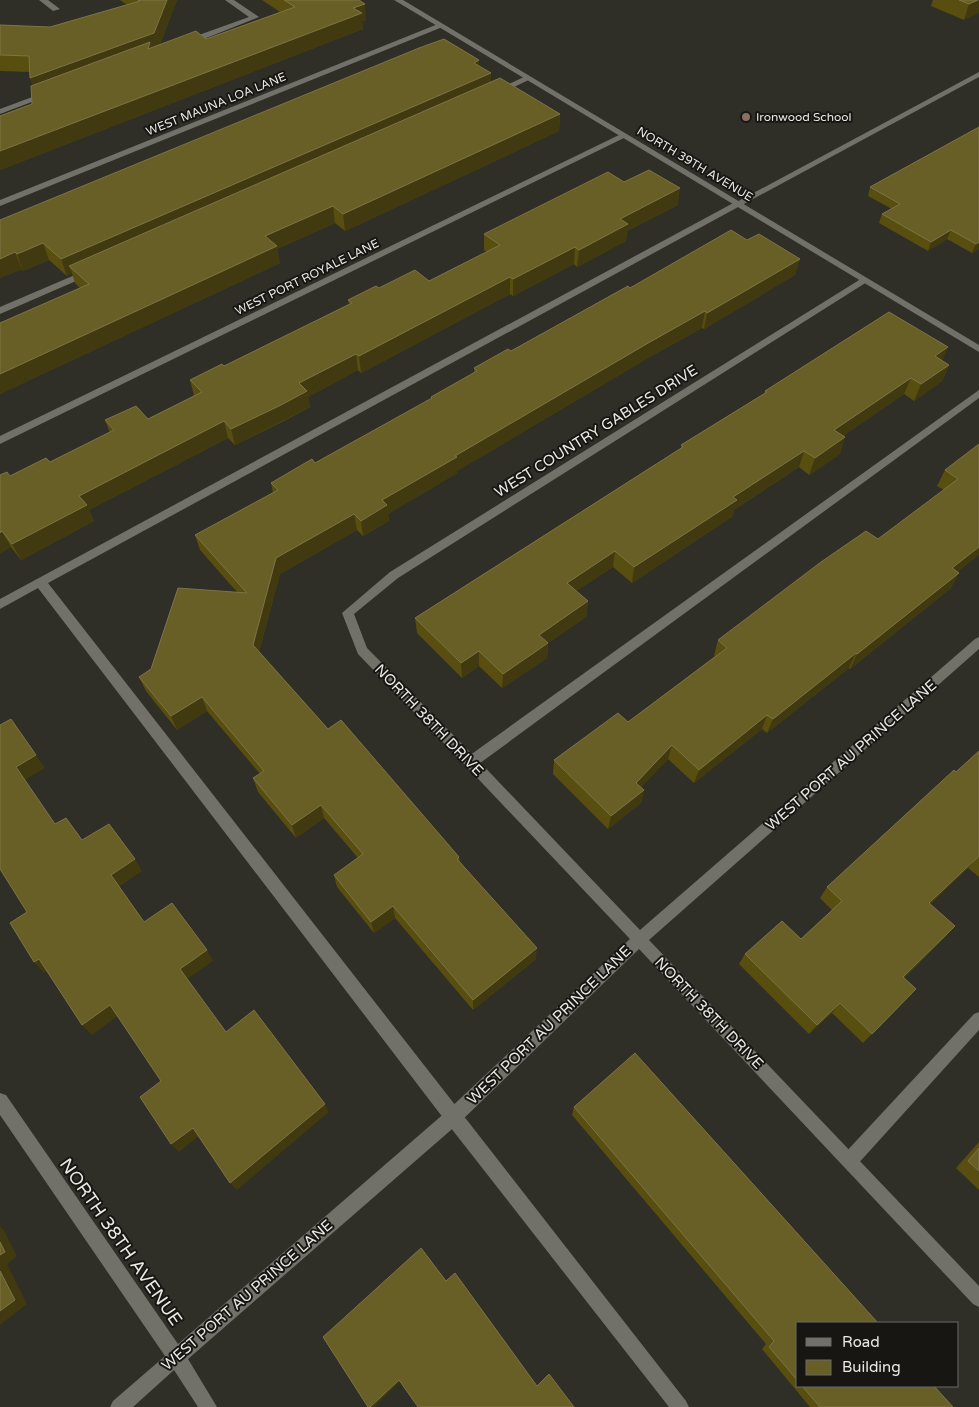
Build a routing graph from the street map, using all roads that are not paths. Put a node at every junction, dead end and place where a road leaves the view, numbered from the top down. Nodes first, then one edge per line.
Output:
1 (43, 0) edge
2 (229, 0) edge
3 (398, 0) edge
4 (56, 9) dead end
5 (440, 26) junction
6 (182, 44) edge
7 (979, 74) edge
8 (529, 78) junction
9 (55, 92) edge
10 (484, 98) edge
11 (0, 112) edge
12 (624, 136) junction
13 (0, 203) edge
14 (737, 204) junction
15 (100, 267) edge
16 (864, 280) junction
17 (0, 311) edge
18 (979, 349) edge
19 (979, 393) edge
20 (0, 440) edge
21 (40, 582) junction
22 (0, 604) edge
23 (348, 613) joint
24 (979, 642) edge
25 (470, 762) junction
26 (639, 940) junction
27 (979, 1019) edge
28 (0, 1101) edge
29 (453, 1117) junction
30 (850, 1160) junction
31 (979, 1298) edge
32 (176, 1357) junction
33 (119, 1407) edge
34 (208, 1407) edge
35 (680, 1407) edge

1 - 4 street
2 - 6 street
3 - 5 street, NORTH 39TH AVENUE
5 - 8 street, NORTH 39TH AVENUE
5 - 13 street, WEST MAUNA LOA LANE
7 - 14 street
8 - 10 street
8 - 12 street, NORTH 39TH AVENUE
9 - 11 street
12 - 14 street, NORTH 39TH AVENUE
12 - 20 street, WEST PORT ROYALE LANE
14 - 16 street, NORTH 39TH AVENUE
14 - 21 street
15 - 17 street
16 - 18 street, NORTH 39TH AVENUE
16 - 23 street, WEST COUNTRY GABLES DRIVE
19 - 25 street
21 - 22 street
21 - 29 street
23 - 25 street, NORTH 38TH DRIVE
24 - 26 street, WEST PORT AU PRINCE LANE
25 - 26 street, NORTH 38TH DRIVE
26 - 29 street, WEST PORT AU PRINCE LANE
26 - 30 street, NORTH 38TH DRIVE
27 - 30 street
28 - 32 street, NORTH 38TH AVENUE
29 - 32 street, WEST PORT AU PRINCE LANE
29 - 35 street
30 - 31 street, NORTH 38TH DRIVE
32 - 33 street, WEST PORT AU PRINCE LANE
32 - 34 street, NORTH 38TH AVENUE

